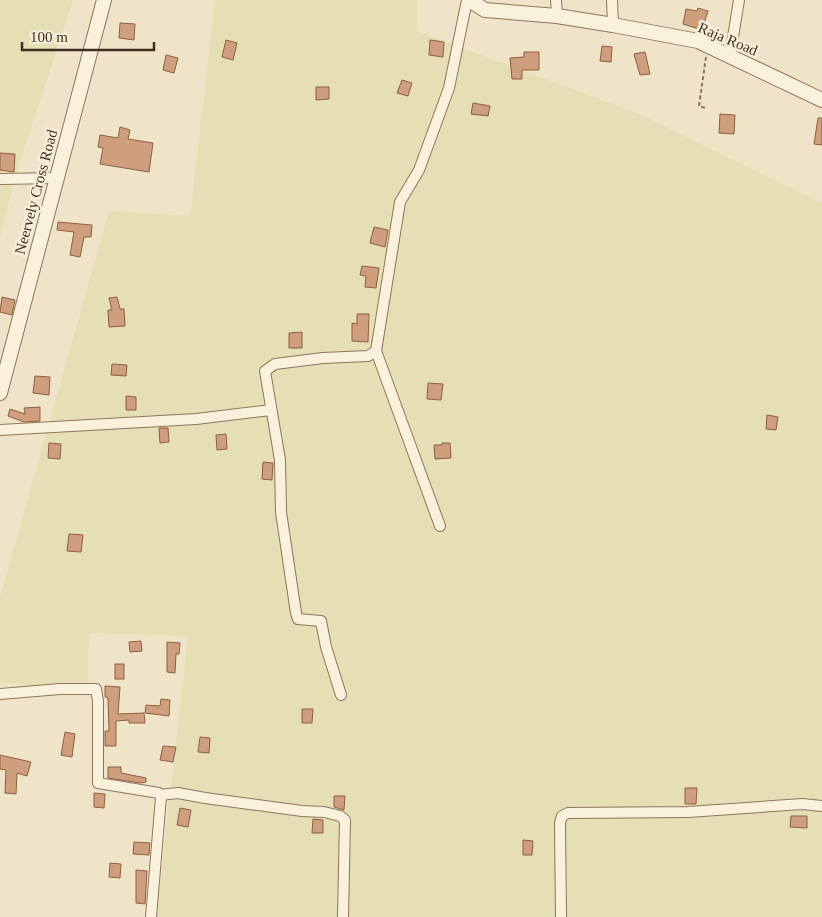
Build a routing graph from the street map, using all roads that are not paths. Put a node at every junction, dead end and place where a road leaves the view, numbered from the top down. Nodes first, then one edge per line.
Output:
1 (104, 0) edge
2 (468, 0) edge
3 (556, 0) edge
4 (612, 0) edge
5 (739, 0) edge
6 (557, 16) junction
7 (612, 25) junction
8 (730, 56) junction
9 (822, 100) edge
10 (56, 178) junction
11 (0, 179) edge
12 (376, 351) junction
13 (0, 393) edge
14 (271, 410) junction
15 (0, 430) edge
16 (440, 526) dead end
17 (0, 694) edge
18 (341, 695) dead end
19 (160, 795) junction
20 (822, 806) edge
21 (151, 917) edge
22 (343, 917) edge
23 (561, 917) edge

1 - 10 street, Neervely Cross Road
2 - 6 street, Raja Road
2 - 12 street
3 - 6 street
4 - 7 street
5 - 8 street
6 - 7 street, Raja Road
7 - 8 street, Raja Road
8 - 9 street, Raja Road
10 - 11 street
10 - 13 street, Neervely Cross Road
12 - 14 street
12 - 16 street
14 - 15 street
14 - 18 street
17 - 19 street
19 - 21 street
19 - 22 street
20 - 23 street

